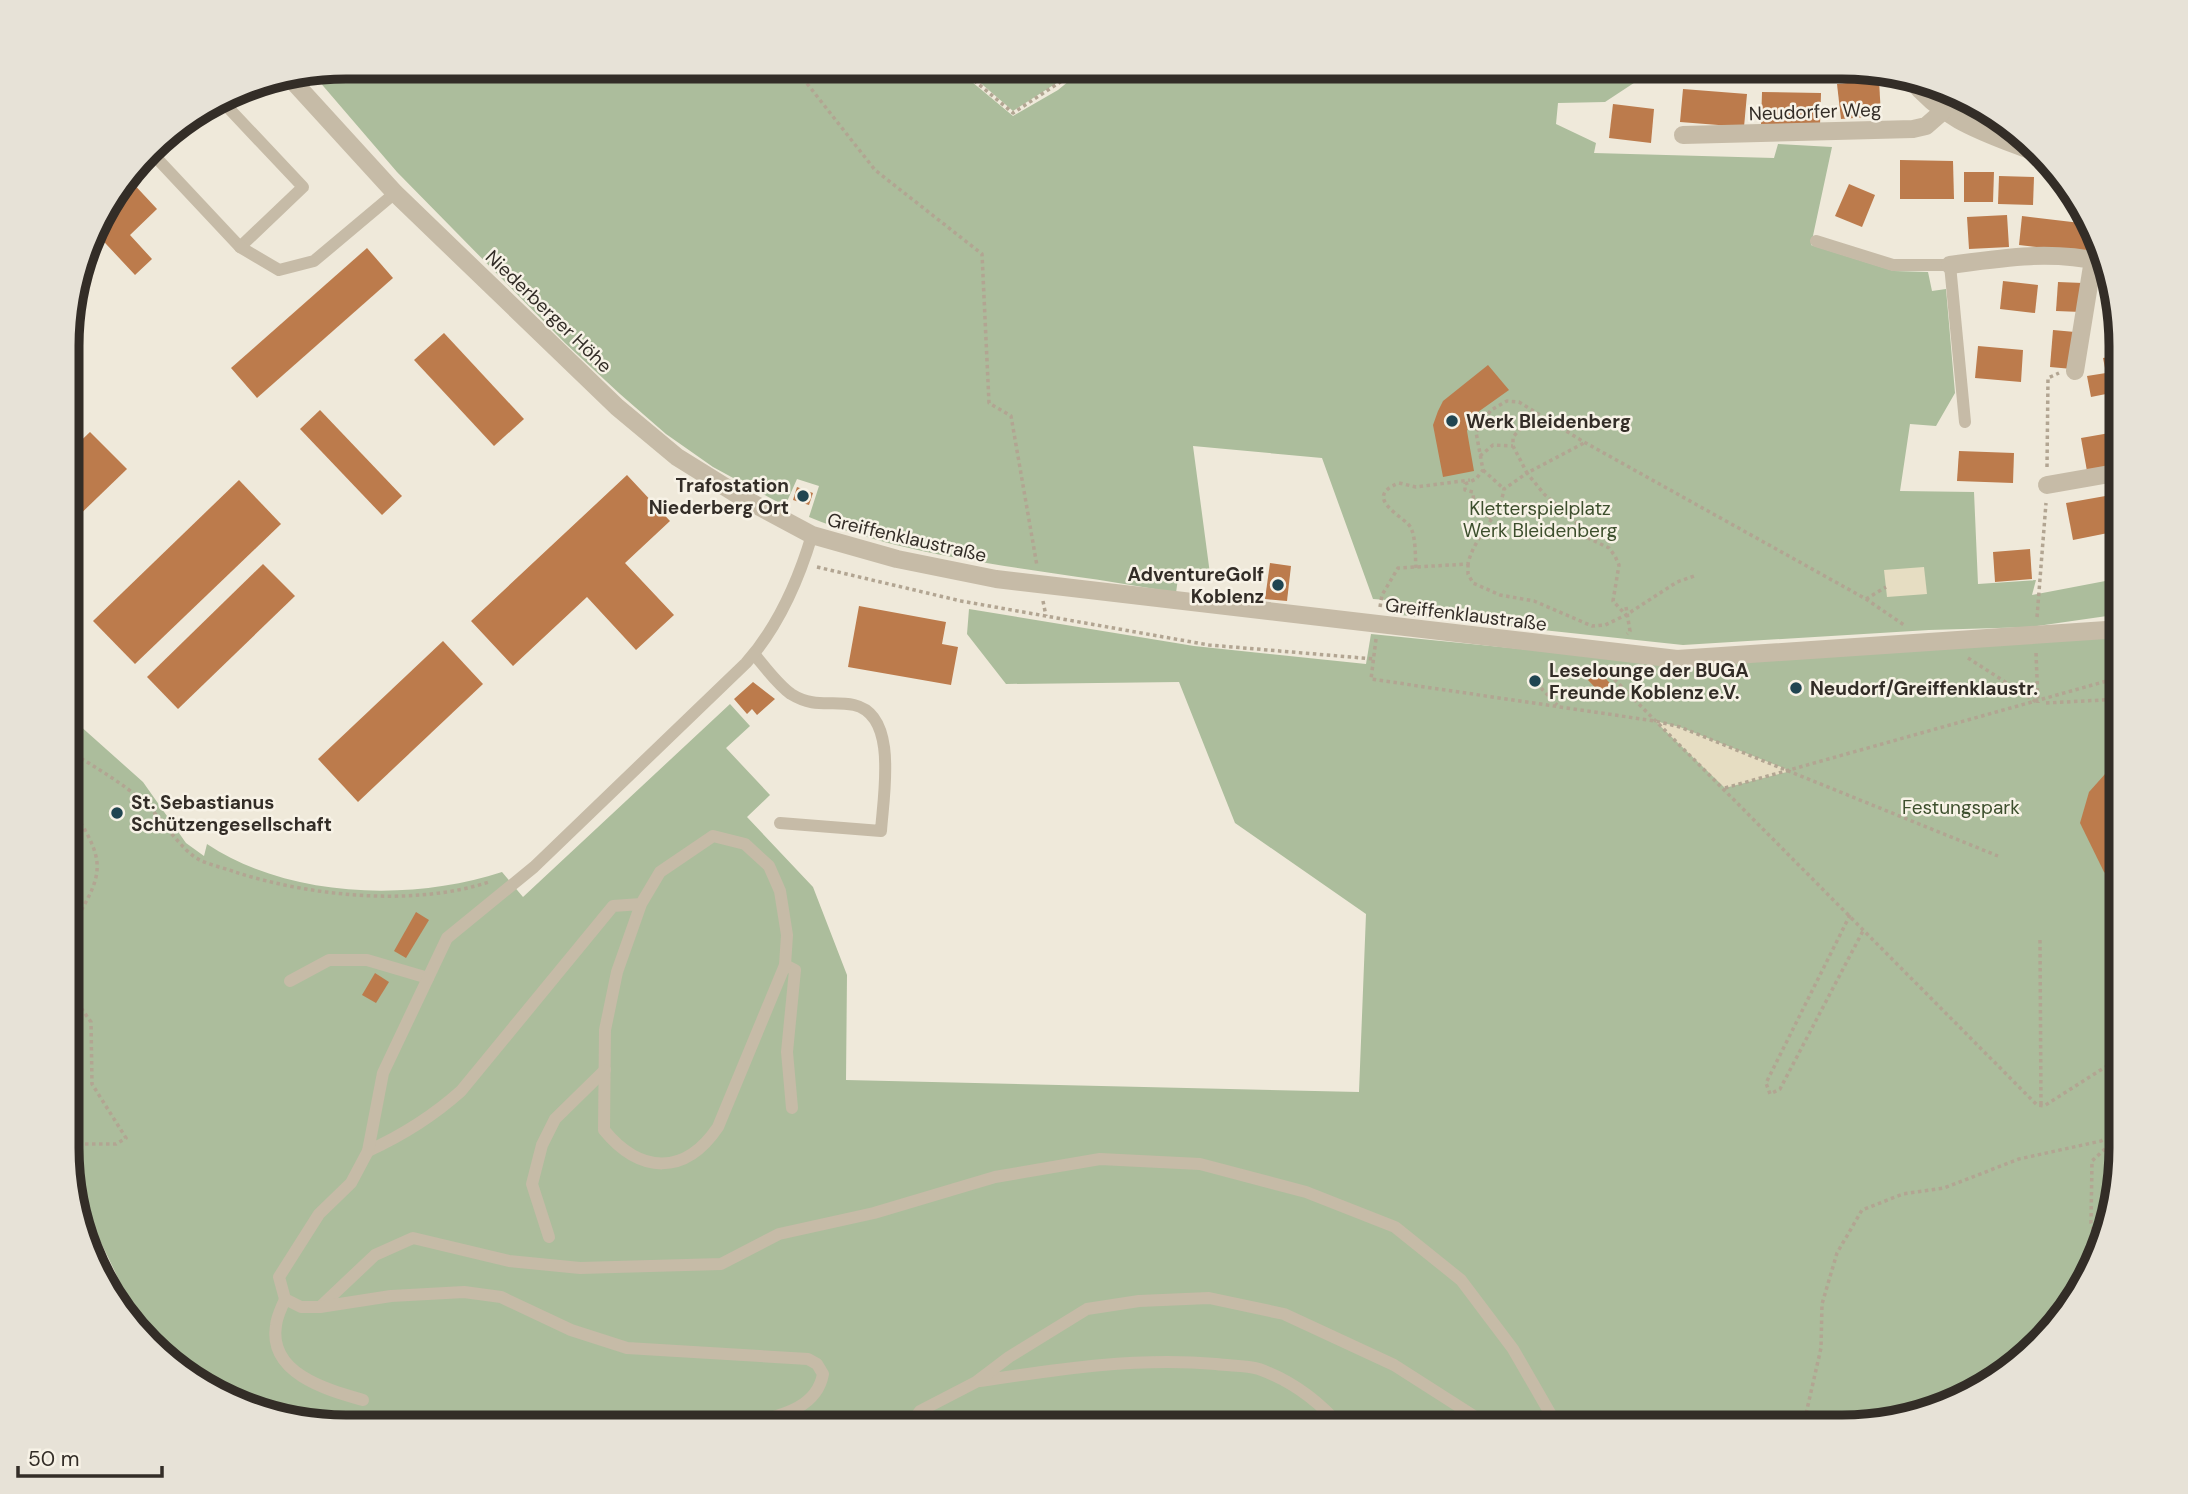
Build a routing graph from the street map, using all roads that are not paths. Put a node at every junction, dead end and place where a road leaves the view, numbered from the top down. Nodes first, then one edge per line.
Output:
1 (295, 84) edge
2 (1923, 91) edge
3 (227, 107) edge
4 (1942, 112) junction
5 (1683, 135) dead end
6 (2019, 146) edge
7 (156, 158) edge
8 (396, 193) junction
9 (1816, 241) dead end
10 (240, 247) junction
11 (2095, 261) edge
12 (2096, 264) edge
13 (1950, 265) junction
14 (2075, 371) road end
15 (1965, 422) dead end
16 (2109, 473) edge
17 (2047, 476) road end
18 (812, 535) junction
19 (2109, 630) edge
20 (754, 654) junction
21 (780, 823) dead end
22 (641, 904) junction
23 (785, 965) junction
24 (428, 978) junction
25 (290, 981) dead end
26 (605, 1070) junction
27 (792, 1108) dead end
28 (368, 1151) junction
29 (549, 1237) dead end
30 (285, 1299) junction
31 (320, 1307) junction
32 (976, 1381) junction
33 (363, 1400) dead end
34 (772, 1415) edge
35 (916, 1415) edge
36 (1331, 1415) edge
37 (1472, 1415) edge
38 (1551, 1415) edge

1 - 8 street, Niederberger Höhe
2 - 4 street
3 - 10 lane
4 - 5 street, Neudorfer Weg
4 - 6 street
7 - 10 lane
8 - 10 lane
8 - 18 street, Niederberger Höhe
9 - 13 lane
11 - 13 street
12 - 14 street
13 - 15 lane
16 - 17 street
18 - 19 street, Greiffenklaustraße
18 - 20 lane
20 - 21 lane
20 - 24 lane
22 - 23 lane
22 - 26 lane
22 - 28 lane
23 - 26 lane
23 - 27 lane
24 - 25 lane
24 - 28 lane
26 - 29 lane
28 - 30 lane
30 - 31 lane
30 - 33 lane
31 - 34 lane
31 - 38 lane
32 - 35 lane
32 - 36 lane
32 - 37 lane

